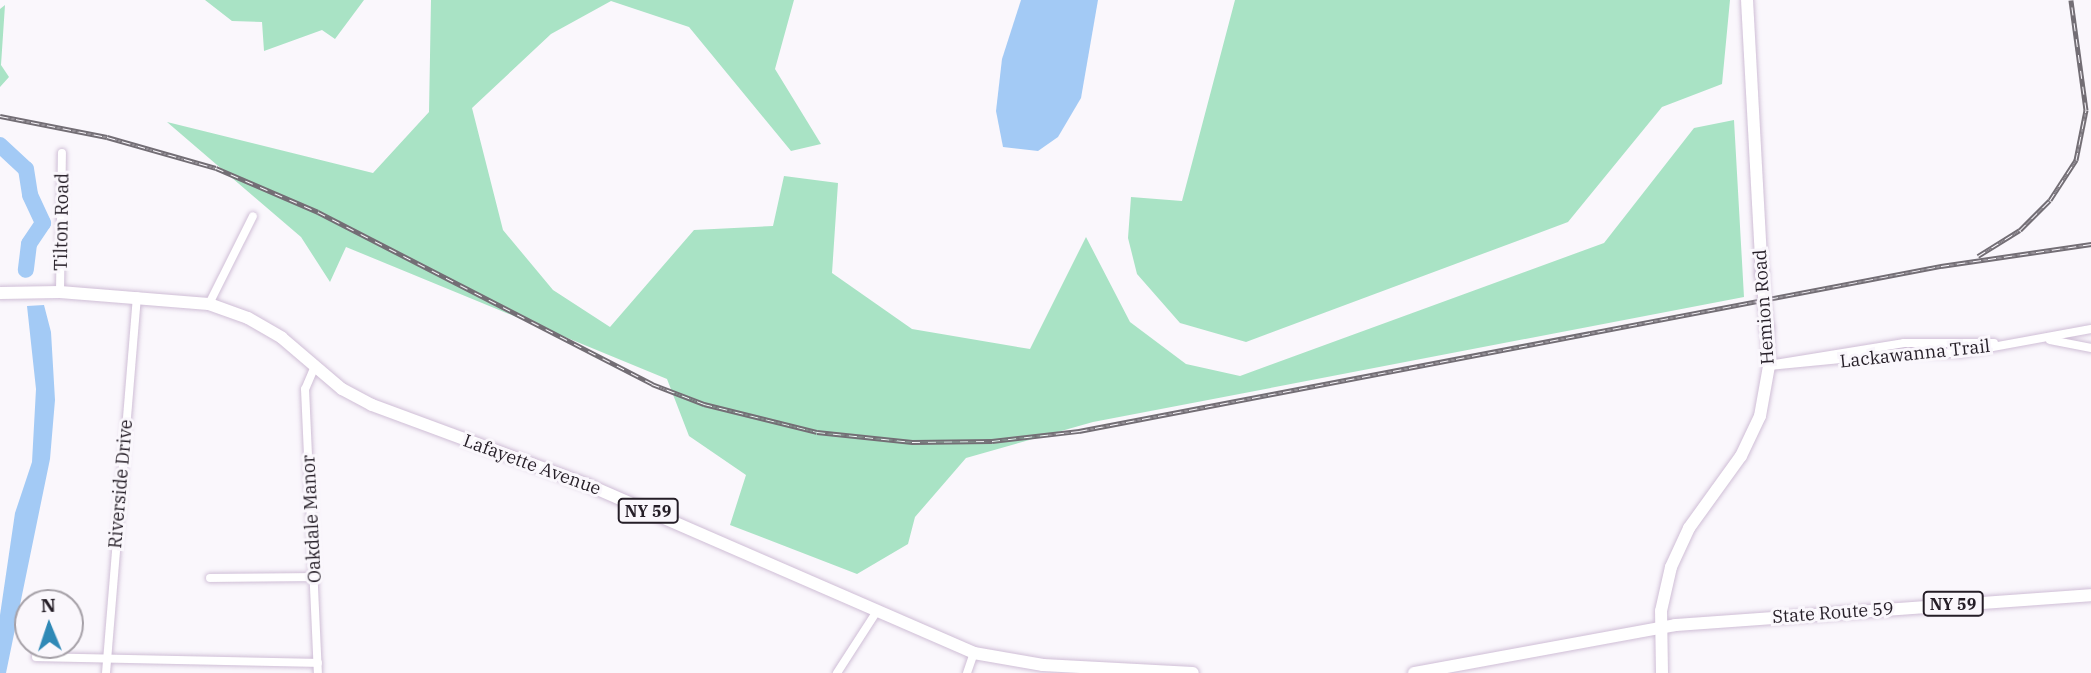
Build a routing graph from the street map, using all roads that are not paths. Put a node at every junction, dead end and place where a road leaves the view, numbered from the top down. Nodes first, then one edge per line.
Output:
1 (1747, 0) edge
2 (62, 153) dead end
3 (253, 216) dead end
4 (60, 292) junction
5 (0, 293) edge
6 (137, 296) junction
7 (209, 304) junction
8 (2091, 329) edge
9 (2040, 339) junction
10 (2091, 348) edge
11 (315, 366) junction
12 (1769, 366) junction
13 (315, 577) junction
14 (210, 578) dead end
15 (2091, 595) edge
16 (877, 611) junction
17 (1660, 629) junction
18 (974, 653) junction
19 (84, 656) edge
20 (107, 656) junction
21 (318, 663) junction
22 (106, 673) edge
23 (318, 673) edge
24 (837, 673) edge
25 (967, 673) edge
26 (1193, 673) edge
27 (1414, 673) edge
28 (1662, 673) edge

1 - 12 main road, Hemion Road, bridge
2 - 4 street, Tilton Road
3 - 7 street
4 - 5 main road, Lafayette Avenue / NY 59
4 - 6 main road, Lafayette Avenue / NY 59
6 - 7 main road, Lafayette Avenue / NY 59
6 - 20 street, Riverside Drive
7 - 11 main road, Lafayette Avenue / NY 59
8 - 9 street, Lackawanna Trail
9 - 10 street, Lackawanna Trail
9 - 12 street, Lackawanna Trail
11 - 13 street, Oakdale Manor
11 - 16 main road, Lafayette Avenue / NY 59
12 - 17 main road, Hemion Road
13 - 14 street
13 - 21 street, Oakdale Manor
15 - 17 main road, State Route 59 / NY 59
16 - 18 main road, Lafayette Avenue / NY 59
16 - 24 street
17 - 27 main road, NY 59
17 - 28 main road, Hemion Road
18 - 25 street
18 - 26 main road, Lafayette Avenue / NY 59
19 - 20 street
20 - 21 street
20 - 22 street, Riverside Drive
21 - 23 street, Oakdale Manor

